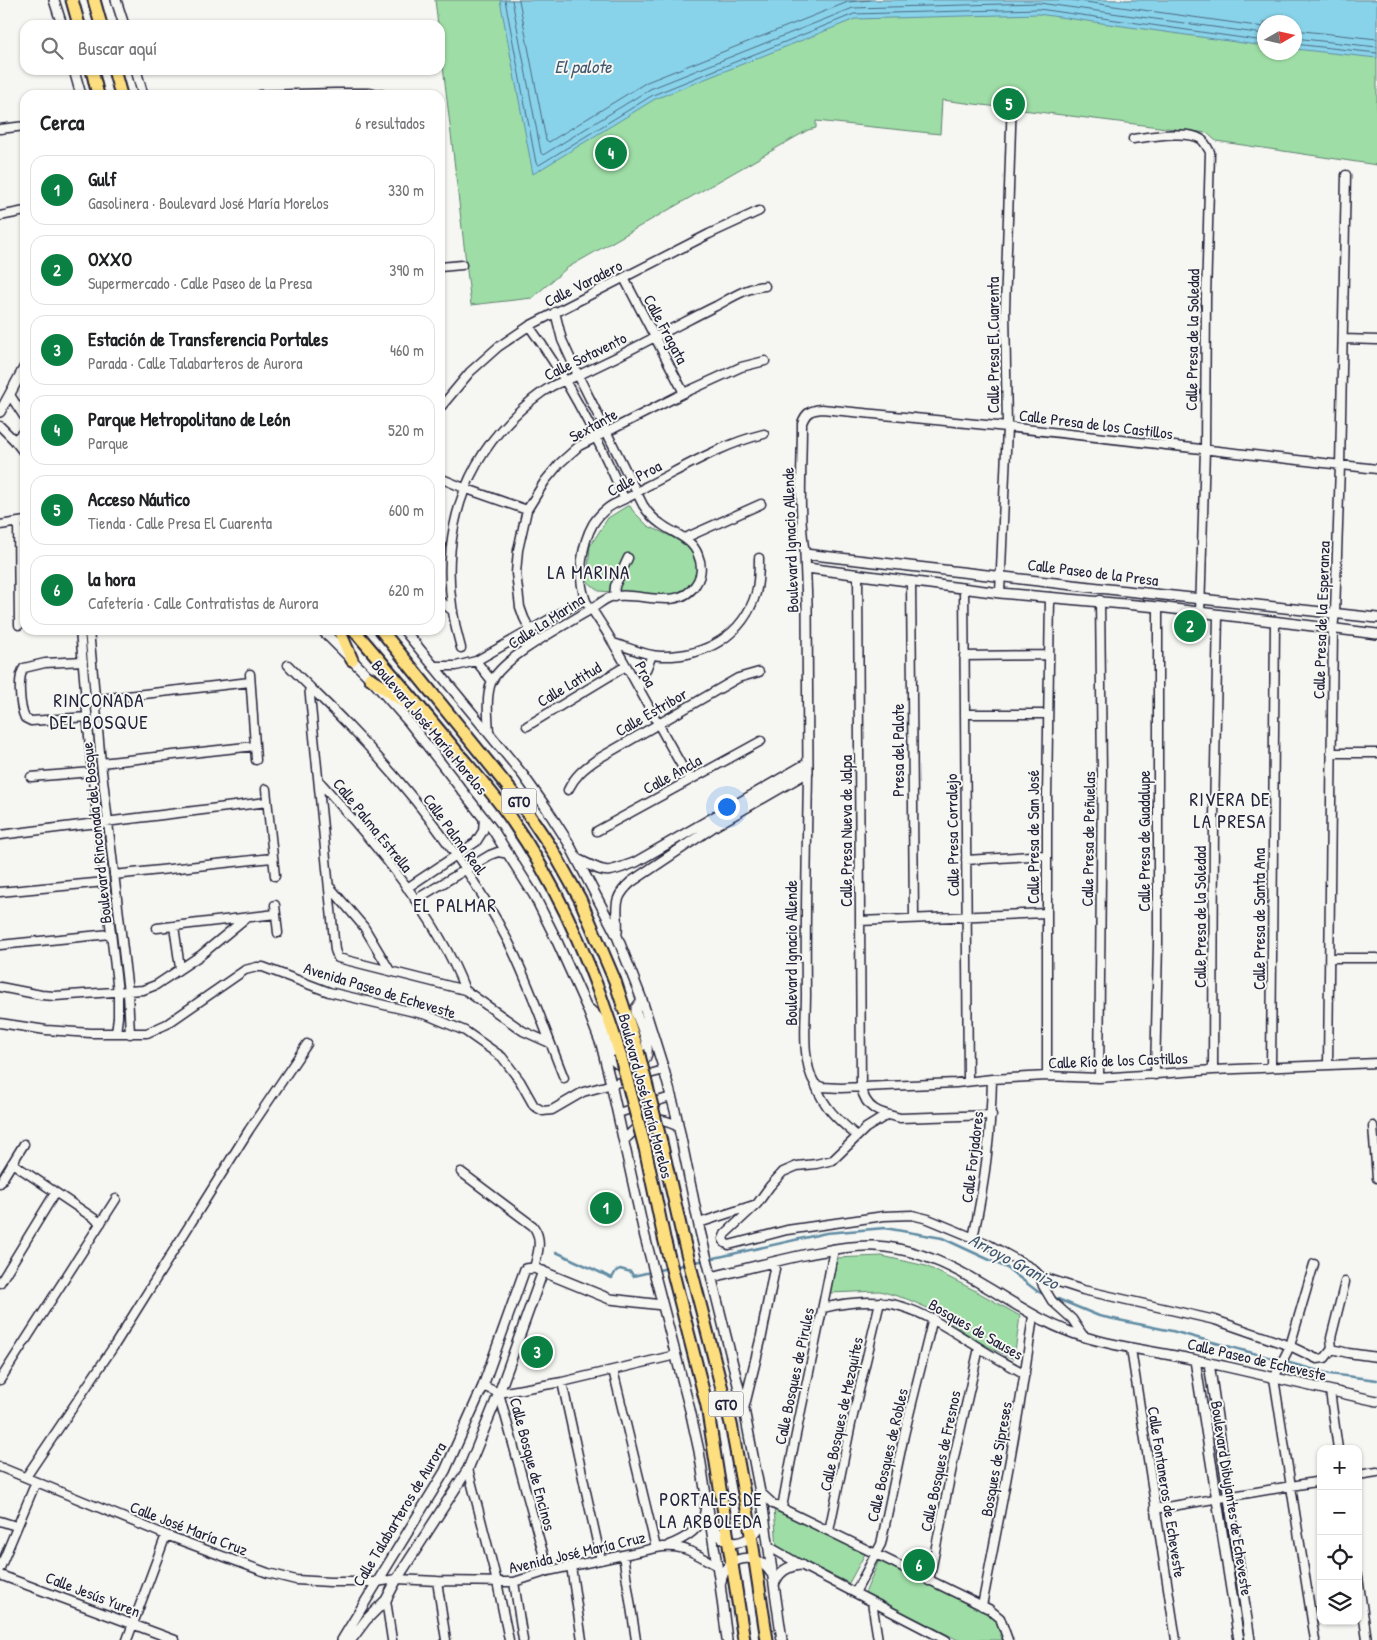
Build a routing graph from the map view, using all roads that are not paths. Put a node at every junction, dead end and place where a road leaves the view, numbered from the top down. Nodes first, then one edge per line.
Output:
1 (54, 0) edge
2 (72, 0) edge
3 (94, 0) edge
4 (116, 0) edge
5 (60, 20) edge
6 (78, 20) edge
7 (100, 20) edge
8 (122, 20) edge
9 (75, 75) edge
10 (93, 75) edge
11 (115, 75) edge
12 (137, 75) edge
13 (80, 90) edge
14 (97, 90) edge
15 (120, 90) edge
16 (142, 90) edge
17 (1012, 96) dead end
18 (20, 127) edge
19 (0, 129) edge
20 (1134, 139) dead end
21 (1346, 175) dead end
22 (759, 211) dead end
23 (20, 213) edge
24 (0, 216) edge
25 (462, 265) dead end
26 (445, 267) edge
27 (624, 278) junction
28 (765, 286) dead end
29 (555, 312) junction
30 (530, 326) junction
31 (655, 337) junction
32 (1343, 339) junction
33 (562, 340) junction
34 (1377, 340) edge
35 (547, 349) junction
36 (765, 361) dead end
37 (578, 375) junction
38 (20, 376) edge
39 (566, 381) junction
40 (684, 393) junction
41 (10, 395) junction
42 (445, 402) edge
43 (20, 410) edge
44 (812, 410) joint
45 (0, 412) edge
46 (0, 426) edge
47 (1007, 427) junction
48 (607, 432) junction
49 (764, 434) dead end
50 (20, 435) edge
51 (596, 438) junction
52 (14, 440) junction
53 (20, 448) edge
54 (1205, 450) junction
55 (1340, 466) junction
56 (1377, 469) edge
57 (445, 480) edge
58 (464, 488) junction
59 (637, 493) junction
60 (624, 498) junction
61 (761, 504) dead end
62 (527, 510) junction
63 (20, 522) edge
64 (0, 526) edge
65 (685, 538) junction
66 (805, 554) junction
67 (628, 558) dead end
68 (760, 558) dead end
69 (807, 568) junction
70 (858, 574) junction
71 (1002, 576) junction
72 (911, 581) junction
73 (964, 588) junction
74 (1000, 593) junction
75 (614, 597) junction
76 (1050, 597) junction
77 (585, 599) junction
78 (1201, 599) junction
79 (1100, 600) junction
80 (445, 605) edge
81 (1158, 607) junction
82 (592, 609) junction
83 (453, 611) junction
84 (1200, 613) junction
85 (1335, 613) junction
86 (1218, 615) junction
87 (1377, 618) edge
88 (20, 619) edge
89 (1275, 620) junction
90 (19, 625) dead end
91 (1333, 628) junction
92 (530, 631) junction
93 (1377, 634) edge
94 (80, 635) edge
95 (90, 635) edge
96 (327, 635) edge
97 (341, 635) edge
98 (358, 635) edge
99 (385, 635) edge
100 (392, 635) edge
101 (408, 635) edge
102 (536, 642) junction
103 (613, 642) junction
104 (461, 648) dead end
105 (652, 655) junction
106 (1048, 655) junction
107 (964, 656) junction
108 (404, 659) junction
109 (352, 660) junction
110 (83, 661) junction
111 (476, 661) junction
112 (288, 665) dead end
113 (433, 666) junction
114 (626, 666) junction
115 (759, 672) dead end
116 (370, 678) junction
117 (492, 681) junction
118 (308, 686) junction
119 (638, 687) junction
120 (96, 700) junction
121 (87, 701) junction
122 (965, 714) junction
123 (1048, 714) junction
124 (88, 717) junction
125 (434, 724) junction
126 (658, 725) junction
127 (527, 726) dead end
128 (489, 732) junction
129 (761, 740) dead end
130 (255, 746) junction
131 (1331, 753) junction
132 (1377, 753) edge
133 (256, 760) dead end
134 (101, 763) junction
135 (808, 768) junction
136 (92, 772) junction
137 (31, 777) dead end
138 (690, 780) junction
139 (319, 781) junction
140 (266, 789) dead end
141 (568, 790) dead end
142 (267, 802) junction
143 (484, 818) junction
144 (108, 822) junction
145 (98, 823) junction
146 (597, 831) dead end
147 (0, 835) edge
148 (509, 854) junction
149 (1047, 855) junction
150 (456, 856) junction
151 (272, 858) junction
152 (577, 859) junction
153 (966, 860) junction
154 (465, 870) junction
155 (114, 875) junction
156 (275, 876) dead end
157 (105, 882) junction
158 (330, 887) junction
159 (407, 888) junction
160 (0, 892) edge
161 (415, 900) junction
162 (275, 905) dead end
163 (1046, 913) junction
164 (276, 914) junction
165 (967, 916) junction
166 (246, 918) junction
167 (914, 918) junction
168 (860, 921) junction
169 (174, 926) junction
170 (158, 928) dead end
171 (278, 933) dead end
172 (110, 934) junction
173 (617, 936) junction
174 (0, 945) edge
175 (1330, 958) junction
176 (1377, 958) edge
177 (180, 968) junction
178 (389, 969) junction
179 (0, 987) edge
180 (464, 990) junction
181 (118, 992) junction
182 (128, 992) junction
183 (642, 1000) junction
184 (587, 1008) junction
185 (0, 1023) edge
186 (116, 1033) junction
187 (130, 1034) junction
188 (550, 1043) junction
189 (307, 1044) dead end
190 (1377, 1063) edge
191 (1328, 1065) junction
192 (1271, 1067) junction
193 (664, 1070) junction
194 (1213, 1070) junction
195 (1156, 1075) junction
196 (1047, 1076) junction
197 (564, 1078) dead end
198 (1098, 1078) junction
199 (992, 1079) junction
200 (968, 1081) junction
201 (612, 1084) junction
202 (815, 1084) junction
203 (861, 1087) junction
204 (671, 1097) junction
205 (618, 1114) junction
206 (888, 1115) junction
207 (992, 1115) junction
208 (678, 1126) junction
209 (1373, 1126) dead end
210 (857, 1136) junction
211 (624, 1140) junction
212 (24, 1144) dead end
213 (12, 1163) junction
214 (461, 1172) dead end
215 (1377, 1178) edge
216 (0, 1183) edge
217 (55, 1193) junction
218 (116, 1199) dead end
219 (757, 1204) junction
220 (100, 1223) junction
221 (699, 1227) junction
222 (973, 1238) junction
223 (834, 1249) junction
224 (776, 1261) junction
225 (1314, 1264) dead end
226 (534, 1268) junction
227 (543, 1272) junction
228 (1040, 1276) junction
229 (712, 1277) junction
230 (1345, 1282) dead end
231 (0, 1283) edge
232 (880, 1302) junction
233 (662, 1305) junction
234 (823, 1308) junction
235 (1033, 1316) junction
236 (933, 1318) junction
237 (1084, 1337) junction
238 (979, 1348) junction
239 (1131, 1348) junction
240 (1289, 1349) junction
241 (1332, 1349) junction
242 (676, 1355) junction
243 (1377, 1357) edge
244 (1195, 1360) junction
245 (1209, 1363) junction
246 (613, 1370) junction
247 (1025, 1374) junction
248 (1274, 1378) junction
249 (0, 1380) edge
250 (562, 1382) junction
251 (483, 1386) junction
252 (1330, 1391) junction
253 (499, 1393) junction
254 (1377, 1401) edge
255 (744, 1409) junction
256 (1337, 1445) edge
257 (0, 1467) edge
258 (468, 1469) junction
259 (1377, 1472) edge
260 (1362, 1474) edge
261 (26, 1477) junction
262 (36, 1482) junction
263 (1317, 1482) edge
264 (1290, 1487) junction
265 (705, 1492) junction
266 (760, 1492) junction
267 (1229, 1496) junction
268 (1217, 1498) junction
269 (763, 1508) junction
270 (782, 1508) junction
271 (1155, 1509) junction
272 (708, 1515) junction
273 (0, 1521) edge
274 (16, 1526) junction
275 (829, 1531) junction
276 (166, 1535) junction
277 (751, 1537) junction
278 (729, 1541) junction
279 (665, 1546) junction
280 (768, 1546) junction
281 (656, 1548) junction
282 (623, 1555) junction
283 (875, 1555) junction
284 (754, 1558) junction
285 (601, 1560) junction
286 (732, 1562) junction
287 (716, 1565) junction
288 (801, 1565) junction
289 (571, 1566) junction
290 (0, 1568) edge
291 (548, 1571) junction
292 (0, 1575) edge
293 (772, 1575) junction
294 (397, 1579) junction
295 (1358, 1580) edge
296 (929, 1581) junction
297 (376, 1582) junction
298 (437, 1582) junction
299 (497, 1582) junction
300 (514, 1582) junction
301 (720, 1584) junction
302 (774, 1586) junction
303 (855, 1593) junction
304 (386, 1600) junction
305 (872, 1602) junction
306 (982, 1606) junction
307 (133, 1624) junction
308 (127, 1640) edge
309 (175, 1640) edge
310 (342, 1640) edge
311 (351, 1640) edge
312 (392, 1640) edge
313 (446, 1640) edge
314 (509, 1640) edge
315 (523, 1640) edge
316 (582, 1640) edge
317 (636, 1640) edge
318 (727, 1640) edge
319 (744, 1640) edge
320 (767, 1640) edge
321 (782, 1640) edge
322 (878, 1640) edge
323 (946, 1640) edge
324 (1008, 1640) edge
325 (1176, 1640) edge
326 (1239, 1640) edge
327 (1250, 1640) edge
328 (1315, 1640) edge
329 (1367, 1640) edge

1 - 5 street
2 - 6 main road
3 - 7 main road
4 - 8 street
9 - 13 street
10 - 14 main road
11 - 15 main road
12 - 16 street
17 - 47 street, Calle Presa El Cuarenta
18 - 19 street
20 - 54 street, Calle Presa de la Soledad
21 - 32 street, Calle Presa de la Esperanza
22 - 27 street, Calle Varadero
23 - 24 street
25 - 26 street
27 - 29 street, Calle Varadero
27 - 31 street, Calle Fragata
28 - 31 street, Calle Sotavento
29 - 30 street, Calle Varadero
29 - 33 street, Calle La Marina
30 - 35 street
30 - 42 street, Calle Varadero
31 - 37 street, Calle Sotavento
31 - 40 street, Calle Fragata
32 - 34 street
32 - 55 street, Calle Presa de la Esperanza
33 - 35 street
33 - 37 street, Calle La Marina
35 - 39 street
36 - 40 street, Sextante
37 - 39 street, Calle Sotavento
37 - 48 street, Calle La Marina
38 - 41 street
39 - 51 street
39 - 58 street, Calle Sotavento
40 - 48 street, Sextante
41 - 43 street
41 - 45 street
44 - 47 street, Calle Presa de los Castillos
44 - 66 street, Boulevard Ignacio Allende
46 - 52 street
47 - 54 street, Calle Presa de los Castillos
47 - 71 street, Calle Presa El Cuarenta
48 - 51 street, Sextante
48 - 59 street, Calle La Marina
49 - 59 street, Calle Proa
50 - 52 street
51 - 60 street
51 - 62 street, Sextante
52 - 53 street
54 - 55 street, Calle Presa de los Castillos
54 - 78 street, Calle Presa de la Soledad
55 - 56 street, Calle Presa de los Castillos
55 - 85 street, Calle Presa de la Esperanza
57 - 58 street
58 - 62 street
58 - 83 street, Calle Sotavento
59 - 60 street, Calle Proa
59 - 65 street, Calle La Marina
60 - 77 street, Calle Proa
61 - 65 street
62 - 92 street, Sextante
63 - 64 street
65 - 75 street, Calle La Marina
66 - 69 street, Boulevard Ignacio Allende
66 - 71 street, Calle Paseo de la Presa
67 - 75 street
68 - 105 street, Boulevard Ignacio Allende
69 - 70 street, Calle Paseo de la Presa
69 - 135 street, Boulevard Ignacio Allende
70 - 72 street, Calle Paseo de la Presa
70 - 168 street, Calle Presa Nueva de Jalpa
71 - 74 street, Calle Presa El Cuarenta
71 - 78 street, Calle Paseo de la Presa
72 - 73 street, Calle Paseo de la Presa
72 - 167 street, Presa del Palote
73 - 74 street, Calle Paseo de la Presa
73 - 107 street, Calle Presa Corralejo
74 - 76 street, Calle Paseo de la Presa
75 - 82 street, Calle La Marina
76 - 79 street, Calle Paseo de la Presa
76 - 106 street, Calle Presa de San José
77 - 82 street
77 - 92 street, Calle La Marina
78 - 84 street, Calle Presa de la Soledad
78 - 85 street, Calle Paseo de la Presa
79 - 81 street, Calle Paseo de la Presa
79 - 198 street, Calle Presa de Peñuelas
80 - 83 street
81 - 84 street, Calle Paseo de la Presa
81 - 195 street, Calle Presa de Guadalupe
82 - 102 street, Calle La Marina
82 - 103 street, Proa
83 - 104 street, Calle Sotavento
84 - 86 street, Calle Paseo de la Presa
85 - 87 street, Calle Paseo de la Presa
85 - 91 street, Calle Presa de la Esperanza
86 - 89 street, Calle Paseo de la Presa
86 - 194 street, Calle Presa de la Soledad
88 - 90 street
89 - 91 street, Calle Paseo de la Presa
89 - 192 street, Calle Presa de Santa Ana
91 - 93 street, Calle Paseo de la Presa
91 - 131 street, Calle Presa de la Esperanza
92 - 102 street, Sextante
92 - 111 street, Calle La Marina
94 - 110 street, Boulevard Rinconada del Bosque
95 - 120 street, Boulevard Rinconada del Bosque
96 - 109 street, Boulevard José María Morelos
97 - 109 main road
98 - 125 main road, Boulevard José María Morelos / GTO
99 - 108 main road, Boulevard José María Morelos / GTO
100 - 108 main road
101 - 113 street
102 - 117 street, Calle La Marina
103 - 105 street, Boulevard Ignacio Allende
103 - 114 street, Proa
105 - 119 street
106 - 107 street
106 - 123 street, Calle Presa de San José
107 - 122 street, Calle Presa Corralejo
108 - 277 main road, Boulevard José María Morelos / GTO, bridge
109 - 116 street, Boulevard José María Morelos
110 - 121 street, Boulevard Rinconada del Bosque
110 - 124 street
111 - 113 street, Calle La Marina
111 - 117 street
112 - 118 street, Calle Palma Real
113 - 128 street
114 - 119 street, Proa
114 - 127 street, Calle Latitud
115 - 126 street, Calle Estribor
116 - 125 main road
116 - 143 street, Boulevard José María Morelos
117 - 128 street
118 - 139 street
118 - 150 street, Calle Palma Real
119 - 126 street, Proa
120 - 121 street
120 - 130 street
120 - 134 street, Boulevard Rinconada del Bosque
121 - 124 street, Boulevard Rinconada del Bosque
122 - 123 street
122 - 153 street, Calle Presa Corralejo
123 - 149 street, Calle Presa de San José
124 - 136 street, Boulevard Rinconada del Bosque
125 - 278 main road, Boulevard José María Morelos / GTO, bridge
126 - 138 street, Proa
126 - 141 street, Calle Estribor
128 - 152 street
129 - 138 street, Calle Ancla
130 - 133 street
130 - 134 street
131 - 132 street
131 - 175 street, Calle Presa de la Esperanza
134 - 144 street, Boulevard Rinconada del Bosque
135 - 152 street
135 - 173 street
135 - 202 street, Boulevard Ignacio Allende
136 - 137 street
136 - 145 street, Boulevard Rinconada del Bosque
138 - 146 street, Calle Ancla
139 - 158 street
139 - 159 street, Calle Palma Estrella
140 - 142 street
142 - 144 street
142 - 151 street
143 - 148 street, Boulevard José María Morelos
143 - 150 street
144 - 145 street
144 - 155 street, Boulevard Rinconada del Bosque
145 - 147 street
145 - 157 street, Boulevard Rinconada del Bosque
148 - 154 street
148 - 184 street, Boulevard José María Morelos
149 - 153 street
149 - 163 street, Calle Presa de San José
150 - 154 street, Calle Palma Real
150 - 159 street
151 - 155 street
151 - 156 street
152 - 173 street
153 - 165 street, Calle Presa Corralejo
154 - 161 street
154 - 188 street, Calle Palma Real
155 - 182 street, Boulevard Rinconada del Bosque
157 - 160 street
157 - 172 street, Boulevard Rinconada del Bosque
158 - 178 street
158 - 178 street
159 - 161 street, Calle Palma Estrella
161 - 180 street, Calle Palma Estrella
162 - 164 street
163 - 165 street
163 - 196 street, Calle Presa de San José
164 - 166 street
164 - 171 street
165 - 167 street
165 - 200 street, Calle Presa Corralejo
166 - 169 street
166 - 177 street
167 - 168 street
168 - 203 street, Calle Presa Nueva de Jalpa
169 - 170 street
169 - 177 street
172 - 174 street
172 - 181 street, Boulevard Rinconada del Bosque
173 - 183 street
175 - 176 street
175 - 191 street, Calle Presa de la Esperanza
177 - 182 street
178 - 180 street
179 - 181 street
180 - 188 street
181 - 182 street
181 - 186 street, Boulevard Rinconada del Bosque
182 - 187 street, Boulevard Rinconada del Bosque
183 - 184 street
183 - 193 street
184 - 201 street, Boulevard José María Morelos
185 - 186 street, Avenida Paseo de Echeveste
186 - 187 street, Avenida Paseo de Echeveste
187 - 201 street, Avenida Paseo de Echeveste
188 - 197 street, Calle Palma Real
189 - 261 street
190 - 191 street, Calle Río de los Castillos
191 - 192 street, Calle Río de los Castillos
192 - 194 street, Calle Río de los Castillos
193 - 201 street
193 - 204 street
194 - 195 street, Calle Río de los Castillos
195 - 198 street, Calle Río de los Castillos
196 - 198 street, Calle Río de los Castillos
196 - 199 street, Calle Río de los Castillos
199 - 200 street, Calle Río de los Castillos
199 - 207 street, Calle Forjadores
200 - 203 street, Calle Río de los Castillos
201 - 205 street, Boulevard José María Morelos
202 - 203 street
202 - 210 street, Boulevard Ignacio Allende
203 - 206 street
204 - 205 street
204 - 208 street
205 - 211 street, Boulevard José María Morelos
206 - 207 street
206 - 210 street
207 - 222 street, Calle Forjadores
208 - 211 street
208 - 221 street
209 - 215 street
210 - 219 street
211 - 233 street, Boulevard José María Morelos
212 - 213 street
213 - 216 street
213 - 217 street
214 - 226 street
217 - 220 street
217 - 231 street
218 - 220 street
219 - 221 street
219 - 222 street
220 - 249 street
221 - 229 street
222 - 228 street
223 - 224 street, Calle Paseo de Echeveste
223 - 234 street, Calle Bosques de Pirules
223 - 235 street, Calle Paseo de Echeveste
224 - 229 street, Calle Paseo de Echeveste
224 - 255 street
225 - 240 street
226 - 227 street
226 - 251 street, Calle Talabarteros de Aurora
227 - 233 street
227 - 253 street, Calle Talabarteros de Aurora
228 - 237 street
228 - 240 street
229 - 255 street
230 - 241 street
232 - 234 street, Bosques de Sauses
232 - 236 street, Bosques de Sauses
232 - 275 street, Calle Bosques de Mezquites
233 - 242 street, Boulevard José María Morelos
234 - 270 street, Calle Bosques de Pirules
235 - 237 street, Calle Paseo de Echeveste
235 - 247 street, Bosques de Sipreses
236 - 238 street, Bosques de Sauses
236 - 283 street, Calle Bosques de Robles
237 - 239 street, Calle Paseo de Echeveste
238 - 247 street, Bosques de Sauses
238 - 296 street, Calle Bosques de Fresnos
239 - 244 street, Calle Paseo de Echeveste
239 - 271 street, Calle Fontaneros de Echeveste
240 - 241 street
240 - 248 street
241 - 243 street
242 - 246 street
242 - 265 street, Boulevard José María Morelos
244 - 245 street, Calle Paseo de Echeveste
244 - 268 street, Boulevard Dibujantes de Echeveste
245 - 248 street, Calle Paseo de Echeveste
245 - 267 street, Boulevard Dibujantes de Echeveste
246 - 250 street
246 - 281 street
247 - 306 street, Bosques de Sipreses
248 - 252 street, Calle Paseo de Echeveste
248 - 264 street
250 - 253 street
250 - 285 street
251 - 253 street
251 - 297 street, Calle Talabarteros de Aurora
252 - 254 street, Calle Paseo de Echeveste
252 - 256 street
253 - 258 street, Calle Talabarteros de Aurora
253 - 291 street, Calle Bosque de Encinos
255 - 266 street
257 - 261 street, Calle José María Cruz
258 - 294 street, Calle Talabarteros de Aurora
258 - 299 street
259 - 260 street
261 - 262 street, Calle José María Cruz
262 - 274 street
262 - 276 street, Calle José María Cruz
263 - 264 street
264 - 267 street
264 - 328 street
265 - 272 street, Boulevard José María Morelos
265 - 279 street, Avenida José María Cruz
266 - 269 street
266 - 270 street
267 - 268 street
267 - 327 street, Boulevard Dibujantes de Echeveste
268 - 271 street
268 - 326 street, Boulevard Dibujantes de Echeveste
269 - 277 street
269 - 280 street
270 - 275 street
271 - 325 street, Calle Fontaneros de Echeveste
272 - 278 street
272 - 287 street, Boulevard José María Morelos
273 - 274 street
274 - 290 street
275 - 283 street
276 - 297 street, Calle José María Cruz
276 - 307 street
277 - 278 street
277 - 280 street
277 - 284 main road, Boulevard José María Morelos / GTO
278 - 286 main road, Boulevard José María Morelos / GTO
279 - 281 street, Avenida José María Cruz
279 - 287 street, Avenida José María Cruz
280 - 288 street
280 - 293 street
281 - 282 street, Avenida José María Cruz
282 - 285 street, Avenida José María Cruz
282 - 317 street
283 - 296 street
283 - 303 street, Calle Bosques de Robles
284 - 286 street
284 - 293 street
284 - 320 main road, Boulevard José María Morelos / GTO
285 - 289 street, Avenida José María Cruz
286 - 301 street
286 - 319 main road, Boulevard José María Morelos / GTO
287 - 301 street, Boulevard José María Morelos
288 - 302 street
288 - 303 street
289 - 291 street, Avenida José María Cruz
289 - 316 street
291 - 300 street, Avenida José María Cruz
292 - 307 street, Calle Jesús Yuren
293 - 302 street
294 - 297 street, Avenida José María Cruz
294 - 298 street, Avenida José María Cruz
294 - 304 street, Calle Talabarteros de Aurora
295 - 329 street
296 - 306 street
297 - 310 street, Calle Talabarteros de Aurora
298 - 299 street, Avenida José María Cruz
298 - 313 street
299 - 300 street, Avenida José María Cruz
299 - 314 street
300 - 315 street
301 - 318 street, Boulevard José María Morelos
302 - 321 street
303 - 305 street
304 - 311 street, Calle Talabarteros de Aurora
304 - 312 street
305 - 322 street
305 - 323 street
306 - 324 street
307 - 308 street
307 - 309 street, Calle Jesús Yuren

